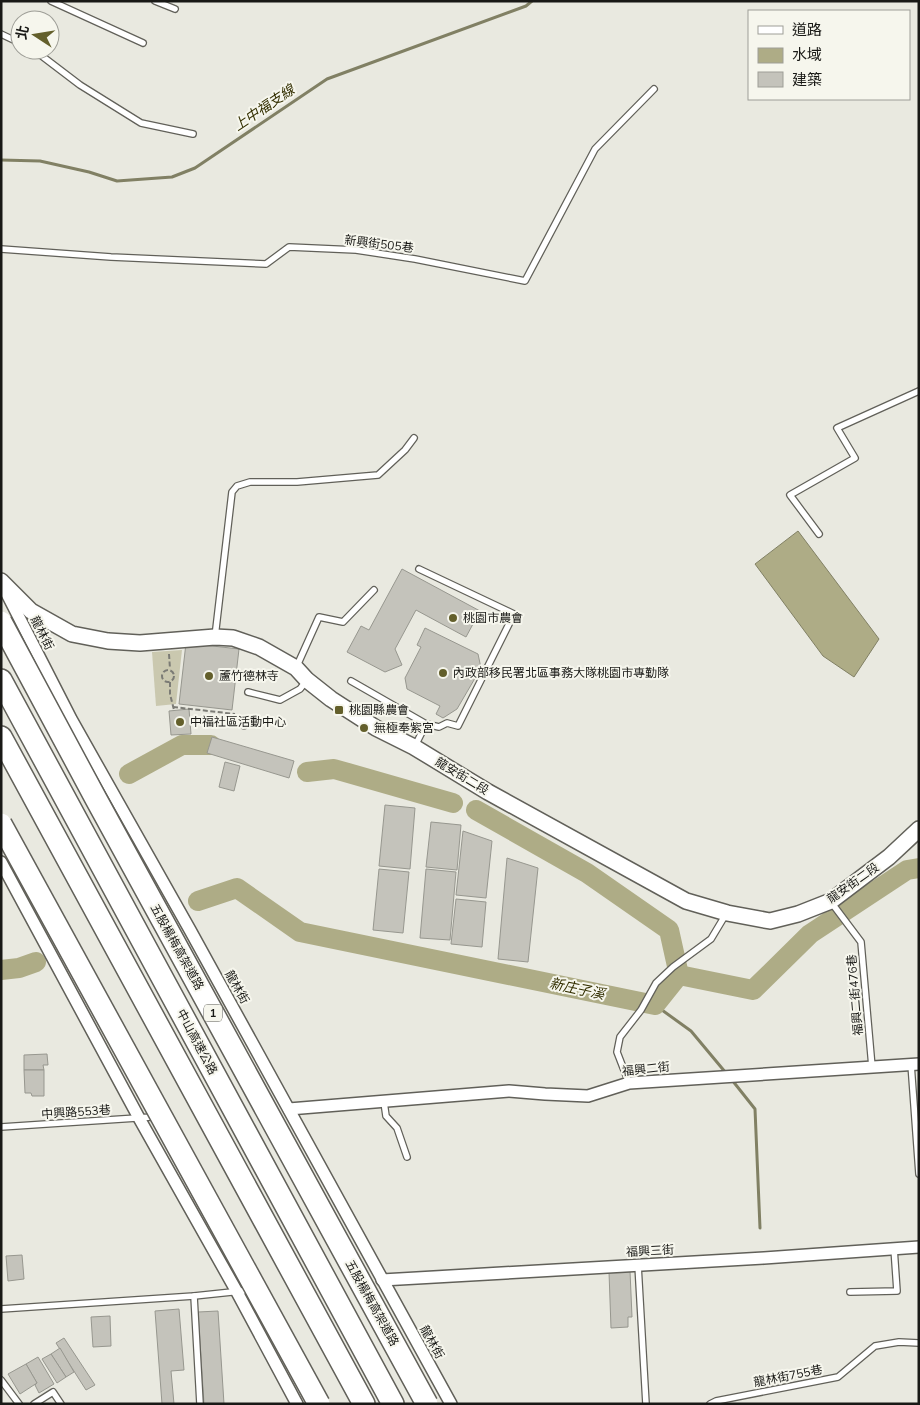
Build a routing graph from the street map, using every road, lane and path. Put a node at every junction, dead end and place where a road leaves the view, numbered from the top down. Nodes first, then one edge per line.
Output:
1 (51, 1) edge
2 (155, 1) edge
3 (175, 9) dead end
4 (143, 43) dead end
5 (47, 60) edge
6 (654, 89) dead end
7 (193, 134) dead end
8 (1, 249) edge
9 (919, 391) edge
10 (414, 438) dead end
11 (819, 534) dead end
12 (419, 568) dead end
13 (1, 582) edge
14 (374, 590) dead end
15 (1, 622) edge
16 (215, 637) junction
17 (296, 668) junction
18 (1, 680) edge
19 (307, 680) junction
20 (350, 681) dead end
21 (170, 682) junction
22 (248, 692) dead end
23 (173, 707) junction
24 (174, 710) dead end
25 (234, 714) dead end
26 (426, 724) junction
27 (1, 737) edge
28 (414, 748) junction
29 (1, 824) edge
30 (919, 829) edge
31 (1, 862) edge
32 (833, 904) junction
33 (727, 913) junction
34 (915, 1064) edge
35 (872, 1067) junction
36 (629, 1083) junction
37 (384, 1102) junction
38 (289, 1109) junction
39 (152, 1117) dead end
40 (139, 1118) junction
41 (1, 1127) edge
42 (406, 1157) dead end
43 (919, 1174) edge
44 (894, 1247) junction
45 (919, 1247) edge
46 (638, 1265) junction
47 (382, 1280) junction
48 (259, 1288) dead end
49 (237, 1292) junction
50 (850, 1292) dead end
51 (194, 1296) junction
52 (1, 1309) edge
53 (346, 1316) junction
54 (324, 1330) junction
55 (919, 1343) edge
56 (1, 1380) edge
57 (19, 1404) edge
58 (34, 1404) edge
59 (61, 1404) edge
60 (200, 1404) edge
61 (297, 1404) edge
62 (319, 1404) edge
63 (351, 1404) edge
64 (364, 1404) edge
65 (393, 1404) edge
66 (408, 1404) edge
67 (427, 1404) edge
68 (451, 1404) edge
69 (646, 1404) edge
70 (710, 1404) edge

1 - 4 lane
2 - 3 lane
5 - 7 lane
6 - 8 lane, 新興街505巷
9 - 11 lane
10 - 16 lane
12 - 26 lane
13 - 16 street, 龍安街二段
13 - 38 street, 龍林街
14 - 17 lane
15 - 67 highway, 五股楊梅高架道路 / 1, bridge
16 - 17 street, 龍安街二段
17 - 19 street, 龍安街二段
18 - 53 highway, 中山高速公路 / 1
19 - 22 lane
19 - 28 street, 龍安街二段
20 - 26 lane
21 - 21 path
21 - 23 path
23 - 24 path
23 - 25 path
26 - 28 lane
27 - 54 highway, 中山高速公路
28 - 33 street, 龍安街二段
29 - 62 highway, bridge
30 - 32 street, 龍安街二段
31 - 40 street
32 - 33 street, 龍安街二段
32 - 35 lane, 福興二街476巷
33 - 36 lane
34 - 35 street, 福興二街
34 - 43 lane
35 - 36 street, 福興二街
36 - 37 street, 福興二街
37 - 38 street, 福興二街
37 - 42 lane
38 - 47 street, 龍林街
39 - 40 lane, 中興路553巷
40 - 41 lane, 中興路553巷
40 - 49 street
44 - 45 street, 福興三街
44 - 46 street, 福興三街
44 - 50 lane
46 - 47 street, 福興三街
46 - 69 lane
47 - 68 street, 龍林街
48 - 49 lane
49 - 51 lane
49 - 61 street
51 - 52 lane
51 - 60 lane
53 - 65 highway, 中山高速公路 / 1
53 - 66 highway
54 - 63 highway
54 - 64 highway, 中山高速公路
55 - 70 lane, 龍林街755巷
56 - 57 lane
58 - 59 lane

